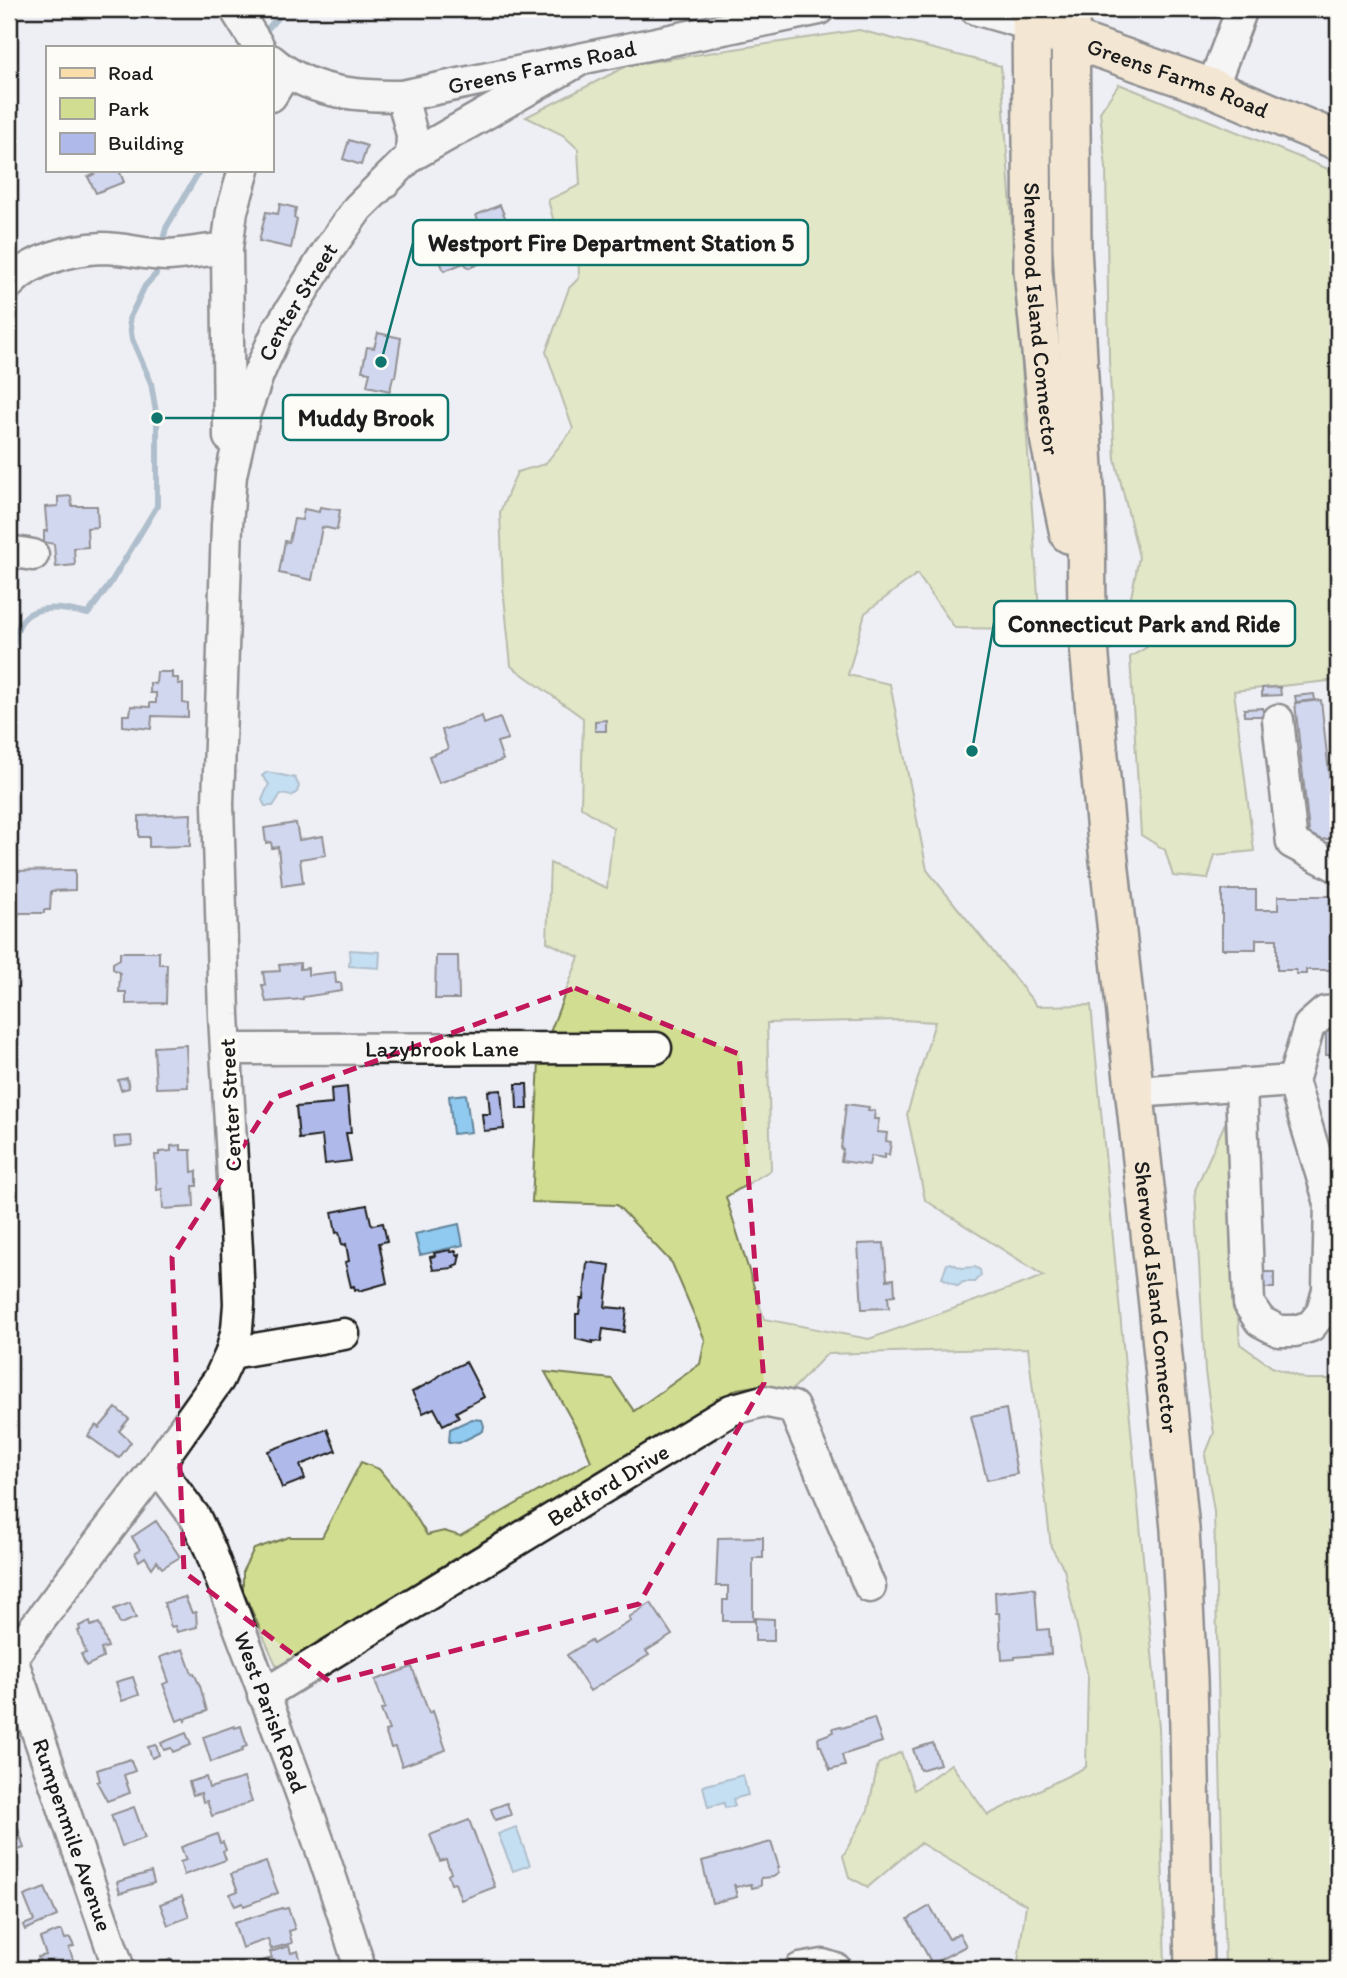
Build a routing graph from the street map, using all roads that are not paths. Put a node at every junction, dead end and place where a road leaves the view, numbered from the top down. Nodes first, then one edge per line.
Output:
1 (819, 9) edge
2 (975, 9) edge
3 (1242, 9) edge
4 (238, 13) edge
5 (1031, 17) edge
6 (1070, 23) edge
7 (258, 46) edge
8 (580, 60) junction
9 (276, 76) edge
10 (1212, 88) junction
11 (402, 96) junction
12 (1338, 141) edge
13 (411, 156) junction
14 (243, 172) edge
15 (227, 248) junction
16 (9, 284) edge
17 (231, 475) junction
18 (1087, 624) junction
19 (1278, 720) dead end
20 (1338, 867) edge
21 (1338, 1010) edge
22 (656, 1048) dead end
23 (226, 1049) junction
24 (1293, 1081) junction
25 (1241, 1086) junction
26 (1134, 1092) junction
27 (344, 1334) dead end
28 (231, 1353) junction
29 (157, 1466) junction
30 (870, 1587) dead end
31 (10, 1660) edge
32 (263, 1695) junction
33 (119, 1969) edge
34 (360, 1969) edge
35 (800, 1969) edge
36 (836, 1969) edge
37 (1194, 1969) edge

1 - 8 street, Greens Farms Road
2 - 5 street, Greens Farms Road
3 - 10 street
4 - 7 street
5 - 6 main road, Greens Farms Road
5 - 18 main road, Sherwood Island Connector
6 - 10 main road, Greens Farms Road
6 - 18 main road, Sherwood Island Connector
8 - 11 street, Greens Farms Road
8 - 13 street, Center Street
9 - 11 street, Greens Farms Road
10 - 12 main road, Greens Farms Road
11 - 13 street
13 - 17 street, Center Street
14 - 15 street, Center Street
15 - 16 street
15 - 17 street, Center Street
17 - 23 street, Center Street
18 - 26 main road, Sherwood Island Connector
19 - 20 street
21 - 24 street
22 - 23 street, Lazybrook Lane
23 - 28 street, Center Street
24 - 25 street
24 - 25 street
25 - 26 street
26 - 37 main road, Sherwood Island Connector
27 - 28 street
28 - 29 street, Center Street
29 - 31 street, Center Street
29 - 32 street, West Parish Road
30 - 32 street, Bedford Drive
31 - 33 street, Rumpenmile Avenue
32 - 34 street, West Parish Road
35 - 36 street

